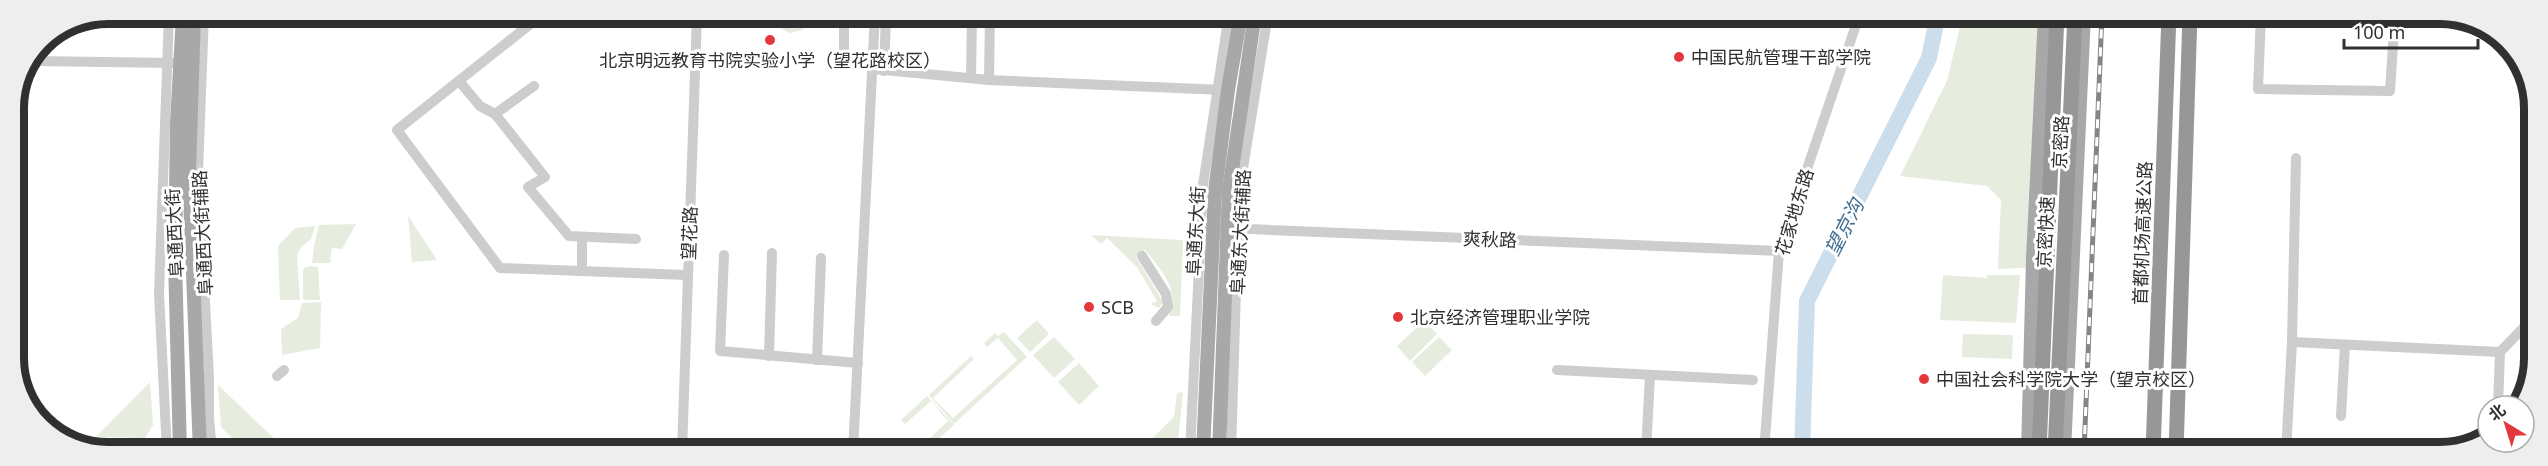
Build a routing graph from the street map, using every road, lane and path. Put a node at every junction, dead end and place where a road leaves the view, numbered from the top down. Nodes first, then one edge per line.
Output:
1 (171, 24) edge
2 (181, 24) edge
3 (194, 24) edge
4 (204, 24) edge
5 (528, 24) edge
6 (697, 24) edge
7 (844, 24) edge
8 (875, 24) edge
9 (885, 24) edge
10 (972, 24) edge
11 (990, 24) edge
12 (1228, 24) edge
13 (1238, 24) edge
14 (1254, 24) edge
15 (1266, 24) edge
16 (1856, 24) edge
17 (2045, 24) edge
18 (2057, 24) edge
19 (2074, 24) edge
20 (2084, 24) edge
21 (2169, 24) edge
22 (2190, 24) edge
23 (2261, 24) edge
24 (2394, 24) edge
25 (874, 57) junction
26 (38, 61) edge
27 (174, 63) junction
28 (879, 70) junction
29 (970, 78) junction
30 (989, 80) junction
31 (459, 81) junction
32 (534, 86) dead end
33 (1222, 90) junction
34 (495, 114) junction
35 (2296, 158) dead end
36 (1206, 227) junction
37 (1234, 229) junction
38 (582, 237) junction
39 (636, 239) dead end
40 (1779, 251) junction
41 (772, 253) dead end
42 (724, 255) dead end
43 (1142, 256) dead end
44 (821, 258) dead end
45 (582, 271) junction
46 (687, 275) junction
47 (1156, 321) dead end
48 (2524, 327) edge
49 (2292, 342) junction
50 (2346, 345) junction
51 (2500, 352) junction
52 (769, 356) junction
53 (817, 360) junction
54 (858, 363) junction
55 (1557, 370) dead end
56 (1650, 375) junction
57 (1754, 380) dead end
58 (2498, 394) edge
59 (2341, 416) dead end
60 (166, 442) edge
61 (180, 442) edge
62 (204, 442) edge
63 (206, 442) edge
64 (682, 442) edge
65 (854, 442) edge
66 (1190, 442) edge
67 (1203, 442) edge
68 (1220, 442) edge
69 (1231, 442) edge
70 (1647, 442) edge
71 (1765, 442) edge
72 (2028, 442) edge
73 (2039, 442) edge
74 (2055, 442) edge
75 (2064, 442) edge
76 (2153, 442) edge
77 (2176, 442) edge
78 (2287, 442) edge

1 - 27 street, 阜通西大街辅路
2 - 27 main road, 阜通西大街
3 - 62 main road, 阜通西大街
4 - 63 street, 阜通西大街辅路
5 - 31 street
6 - 46 street, 望花路
7 - 25 street
8 - 25 street
9 - 28 street
10 - 29 street
11 - 30 street
12 - 33 street
13 - 33 main road, 阜通东大街
14 - 37 main road, 阜通东大街
15 - 37 street, 阜通东大街辅路
16 - 40 street, 花家地东路
17 - 72 main road, 京密路
18 - 73 highway, 京密快速
19 - 74 highway, 京密快速
20 - 75 main road, 京密路
21 - 76 highway, 首都机场高速公路
22 - 77 highway
23 - 24 street
25 - 28 street
26 - 27 street
27 - 60 street, 阜通西大街辅路
27 - 61 main road, 阜通西大街
28 - 29 street
28 - 54 street
29 - 30 street
30 - 33 street
31 - 34 street
31 - 45 street
32 - 34 street
33 - 36 main road, 阜通东大街
34 - 38 street
35 - 49 street
36 - 37 street, 爽秋路
36 - 66 street
36 - 67 main road, 阜通东大街
37 - 40 street, 爽秋路
37 - 68 main road, 阜通东大街
37 - 69 street, 阜通东大街辅路
38 - 39 street
38 - 45 street
40 - 71 street, 花家地东路
41 - 52 street
42 - 52 street
43 - 47 street
44 - 53 street
45 - 46 street
46 - 64 street, 望花路
48 - 51 street
49 - 50 street
49 - 78 street
50 - 51 street
50 - 59 street
51 - 58 street
52 - 53 street
53 - 54 street
54 - 65 street
55 - 56 street
56 - 57 street
56 - 70 street

